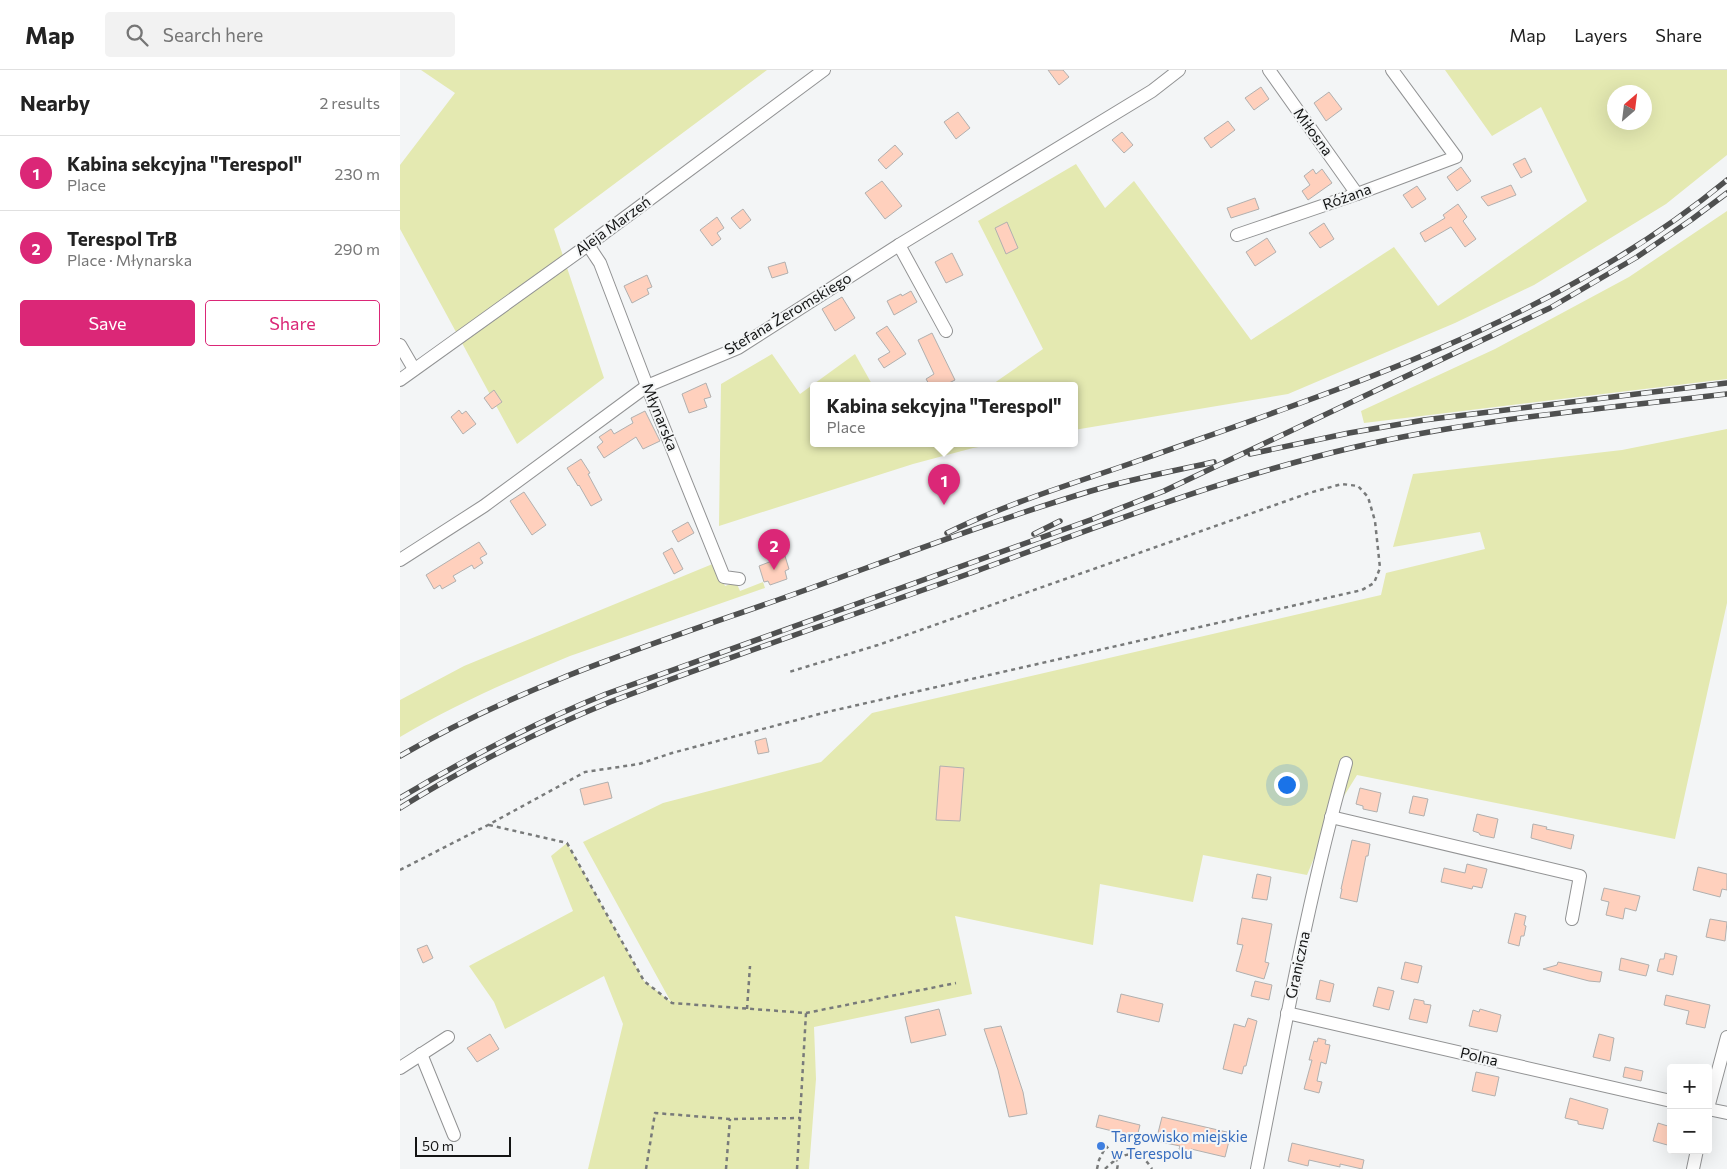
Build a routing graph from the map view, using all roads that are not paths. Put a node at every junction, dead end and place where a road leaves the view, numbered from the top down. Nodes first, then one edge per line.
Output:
1 (824, 70) edge
2 (1179, 70) edge
3 (1268, 70) edge
4 (1392, 70) edge
5 (1357, 194) junction
6 (1237, 235) dead end
7 (588, 245) junction
8 (899, 245) junction
9 (946, 331) dead end
10 (400, 345) edge
11 (414, 369) junction
12 (400, 380) edge
13 (647, 386) junction
14 (400, 560) edge
15 (739, 579) dead end
16 (1346, 763) dead end
17 (1331, 817) junction
18 (1572, 919) dead end
19 (1287, 1013) junction
20 (448, 1037) dead end
21 (1727, 1037) edge
22 (421, 1054) junction
23 (400, 1068) edge
24 (1712, 1094) edge
25 (1667, 1100) edge
26 (1712, 1110) edge
27 (1727, 1113) edge
28 (454, 1135) dead end
29 (1697, 1154) edge
30 (1257, 1169) edge
31 (1693, 1169) edge

1 - 7 street, Aleja Marzeń
2 - 8 street, Stefana Żeromskiego
3 - 5 street, Miłosna
4 - 5 street, Różana
5 - 6 street, Różana
7 - 11 street, Aleja Marzeń
7 - 13 street, Młynarska
8 - 9 street
8 - 13 street, Stefana Żeromskiego
10 - 11 street
11 - 12 street, Aleja Marzeń
13 - 14 street, Stefana Żeromskiego
13 - 15 street, Młynarska
16 - 17 street, Graniczna
17 - 18 street
17 - 19 street, Graniczna
19 - 25 street, Polna
19 - 30 street, Graniczna
20 - 22 street
21 - 24 street
22 - 23 street
22 - 28 street
26 - 27 street
29 - 31 street

